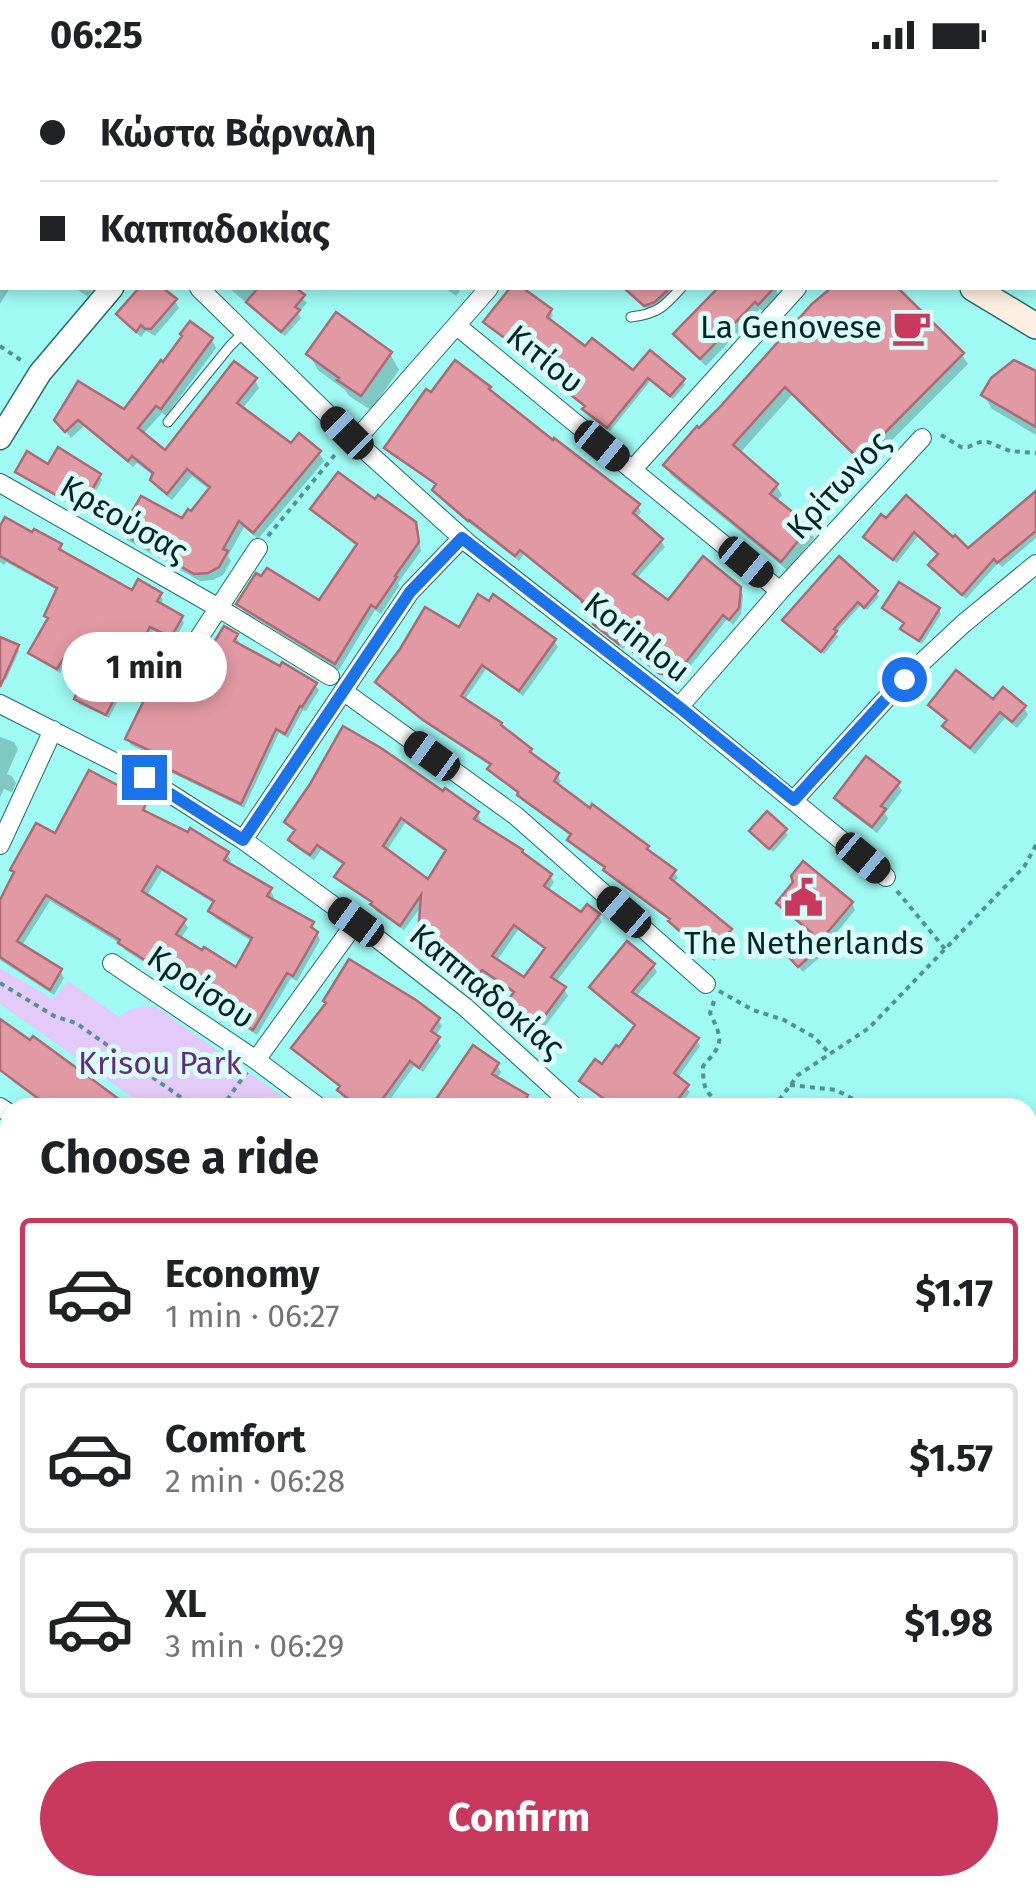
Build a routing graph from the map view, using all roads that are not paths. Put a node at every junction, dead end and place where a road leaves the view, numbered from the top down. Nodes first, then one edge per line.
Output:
1 (110, 290) edge
2 (201, 290) edge
3 (486, 290) edge
4 (679, 290) edge
5 (795, 290) edge
6 (981, 290) edge
7 (631, 317) dead end
8 (457, 326) junction
9 (1036, 326) edge
10 (245, 331) junction
11 (168, 422) dead end
12 (0, 438) edge
13 (352, 438) junction
14 (922, 438) road end
15 (632, 470) junction
16 (0, 483) edge
17 (462, 538) junction
18 (258, 548) road end
19 (1036, 564) edge
20 (780, 590) junction
21 (217, 607) junction
22 (181, 666) dead end
23 (330, 676) dead end
24 (343, 691) junction
25 (0, 704) edge
26 (679, 707) junction
27 (53, 730) junction
28 (794, 800) junction
29 (243, 840) junction
30 (0, 845) edge
31 (886, 878) road end
32 (356, 922) junction
33 (112, 963) dead end
34 (706, 984) road end
35 (256, 1060) junction
36 (307, 1098) edge
37 (562, 1098) edge

1 - 12 street
2 - 10 street, Korinlou
3 - 8 street
4 - 7 lane
5 - 15 street
6 - 9 main road
8 - 13 street
8 - 15 street, Κιτίου
10 - 11 lane
10 - 13 street, Korinlou
13 - 17 street, Korinlou
14 - 20 street, Κρίτωνος
15 - 20 street, Κιτίου
16 - 21 street, Κρεούσας
17 - 24 street
17 - 26 street, Korinlou
18 - 21 street
19 - 28 street
20 - 26 street, Κρίτωνος
21 - 22 street
21 - 23 street, Κρεούσας
24 - 29 street
24 - 34 street
25 - 27 street, Καππαδοκίας
26 - 28 street, Korinlou
27 - 29 street, Καππαδοκίας
27 - 30 street
28 - 31 street, Korinlou
29 - 32 street, Καππαδοκίας
32 - 35 street, Κροίσου
32 - 37 street, Καππαδοκίας
33 - 35 street, Κροίσου
35 - 36 street, Κροίσου

